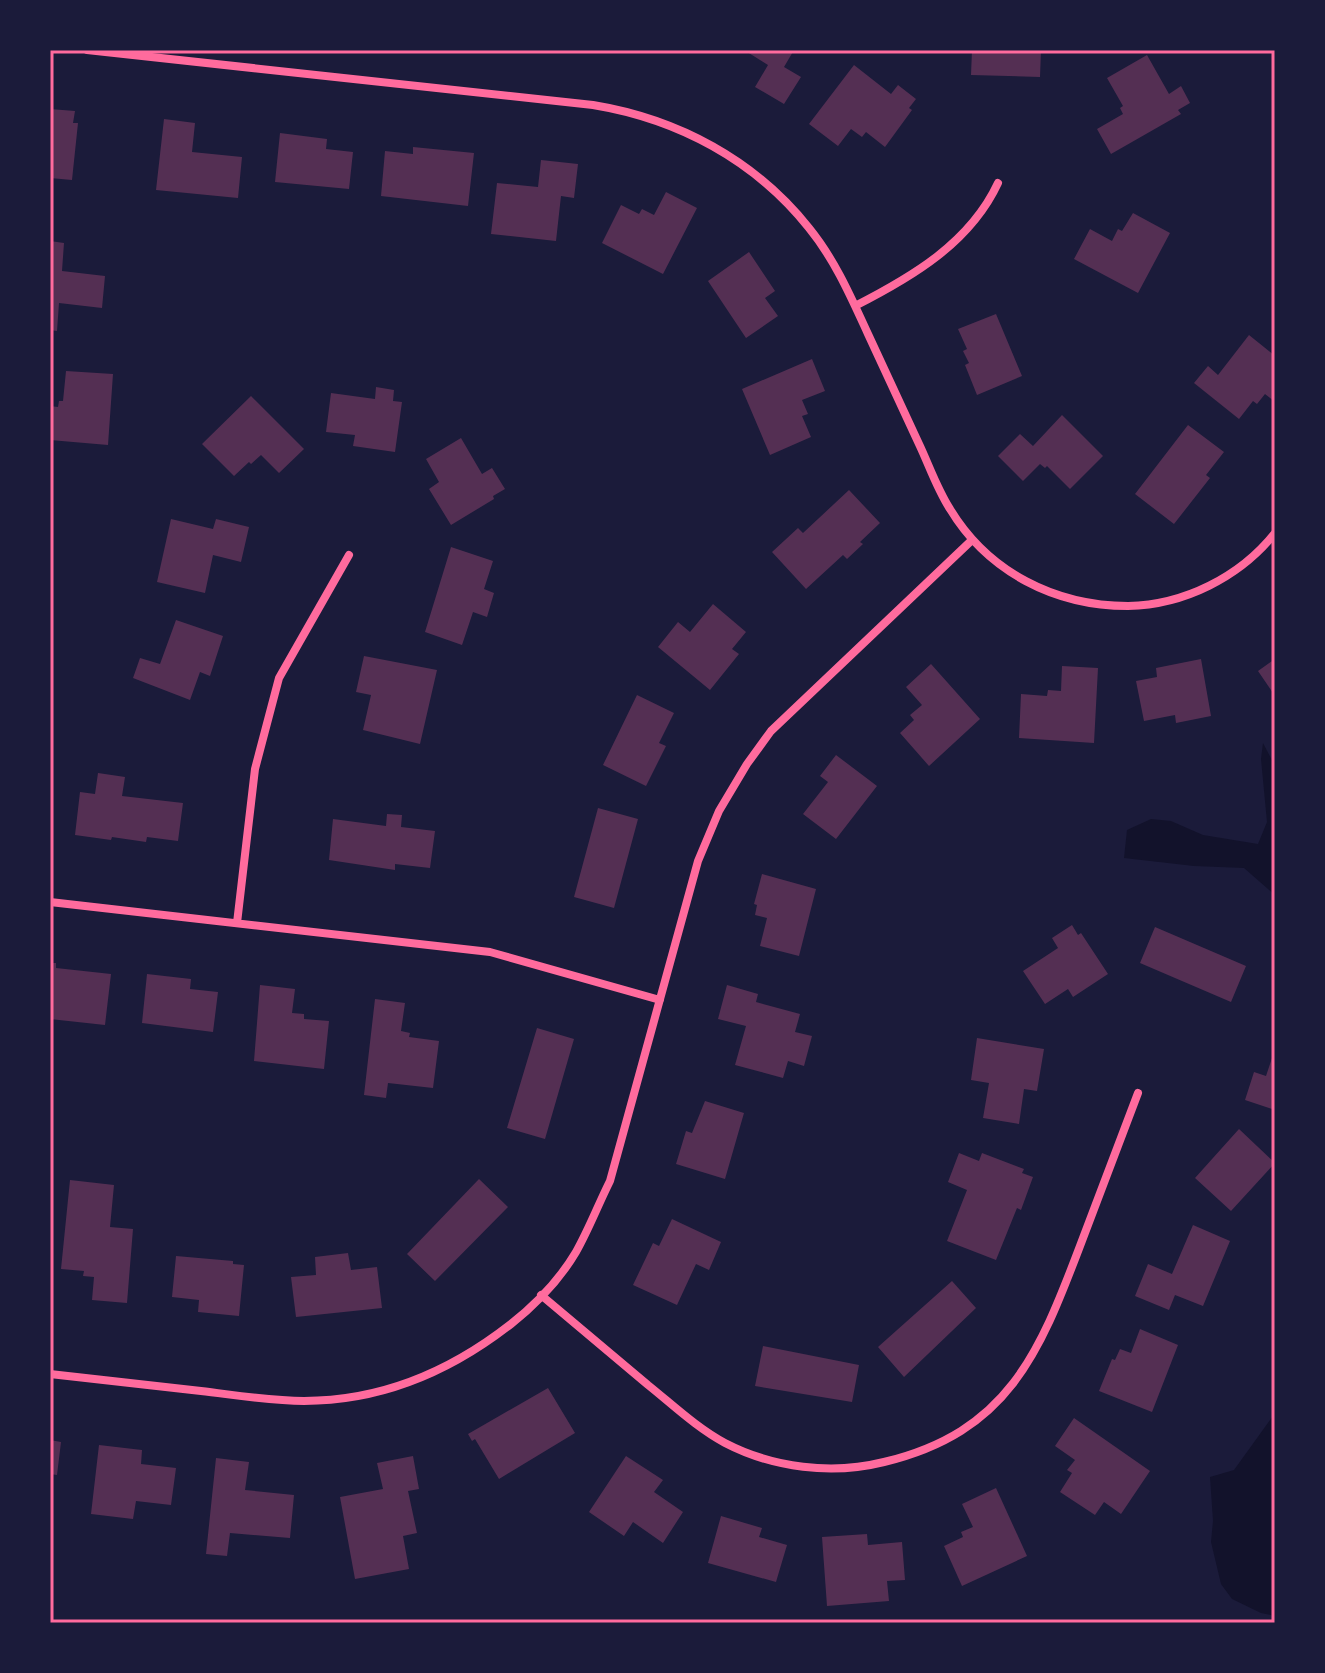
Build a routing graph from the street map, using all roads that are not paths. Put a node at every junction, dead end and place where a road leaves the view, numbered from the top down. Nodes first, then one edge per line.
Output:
1 (87, 50) edge
2 (998, 183) dead end
3 (855, 306) junction
4 (1275, 533) edge
5 (972, 540) junction
6 (349, 555) dead end
7 (50, 902) edge
8 (237, 923) junction
9 (660, 1000) junction
10 (1138, 1093) dead end
11 (541, 1295) junction
12 (50, 1374) edge

1 - 3 street
2 - 3 street
3 - 5 street
4 - 5 street
5 - 9 street
6 - 8 street
7 - 8 street
8 - 9 street
9 - 11 street
10 - 11 street
11 - 12 street

